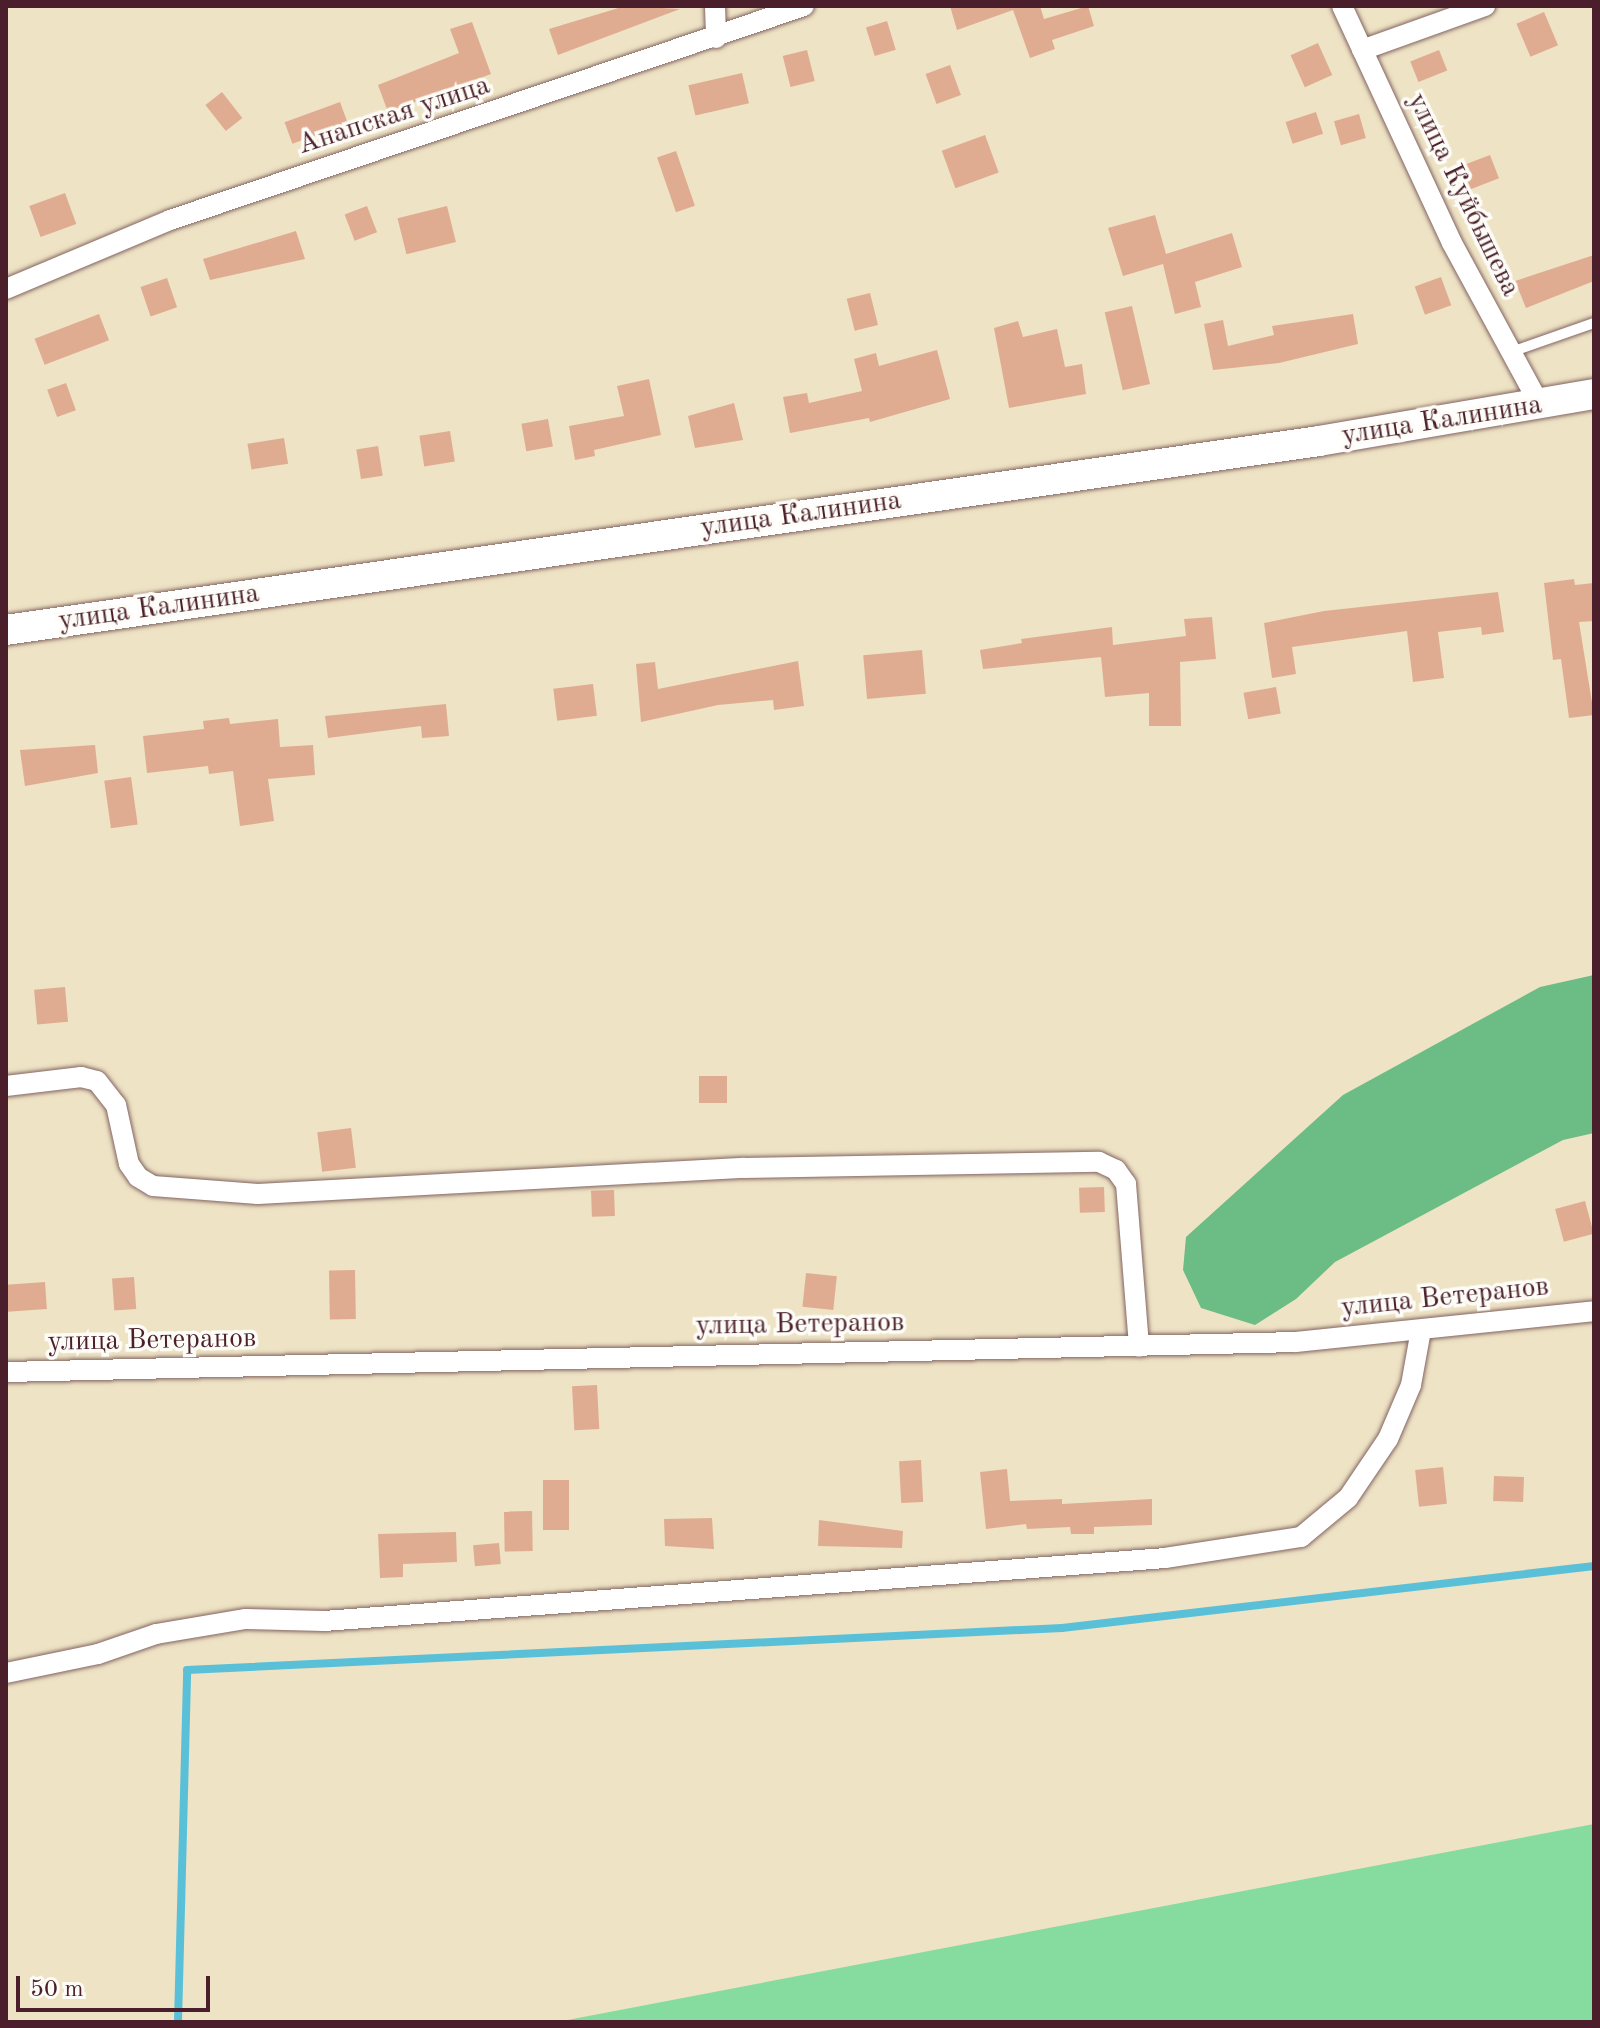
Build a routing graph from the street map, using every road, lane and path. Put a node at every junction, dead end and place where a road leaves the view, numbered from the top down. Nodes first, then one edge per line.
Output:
1 (715, 6) edge
2 (804, 6) edge
3 (1342, 6) edge
4 (1485, 6) edge
5 (716, 38) junction
6 (1362, 50) junction
7 (6, 289) edge
8 (1594, 323) edge
9 (1514, 351) junction
10 (1594, 394) edge
11 (1540, 405) junction
12 (6, 630) edge
13 (6, 1086) edge
14 (1594, 1311) edge
15 (1421, 1330) junction
16 (1139, 1346) junction
17 (6, 1372) edge
18 (6, 1673) edge

1 - 5 street
2 - 5 street, Анапская улица
3 - 6 street, улица Куйбышева
4 - 6 street
5 - 7 street, Анапская улица
6 - 9 street, улица Куйбышева
8 - 9 lane
9 - 11 street, улица Куйбышева
10 - 11 main road, улица Калинина
11 - 12 main road, улица Калинина
13 - 16 street
14 - 15 street, улица Ветеранов
15 - 16 street, улица Ветеранов
15 - 18 street
16 - 17 street, улица Ветеранов

